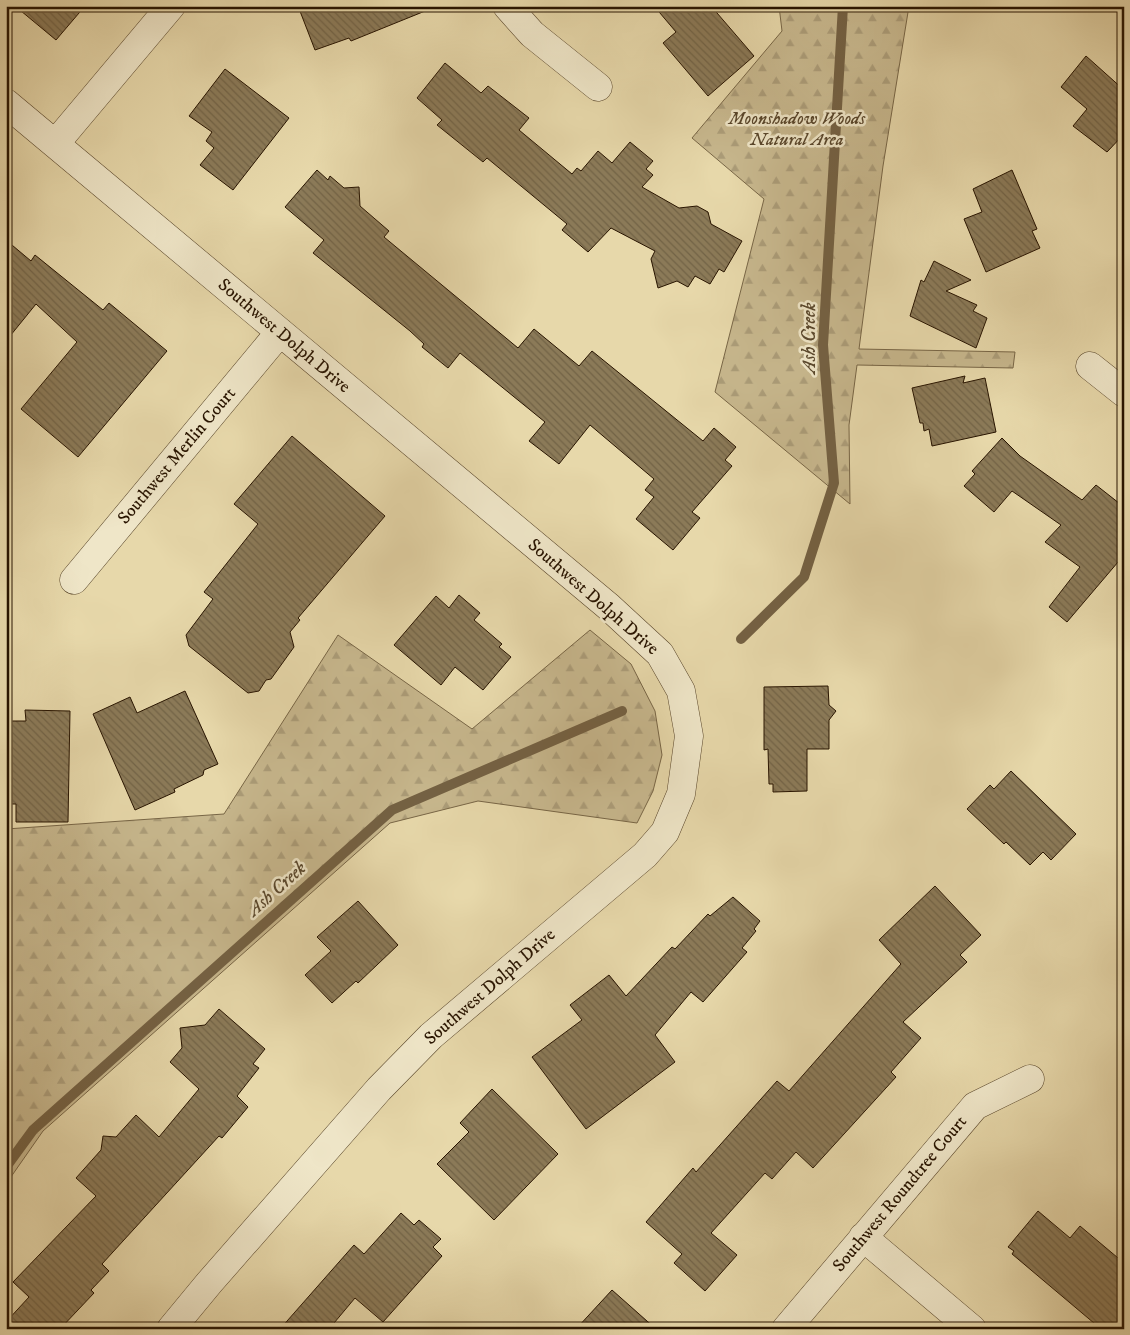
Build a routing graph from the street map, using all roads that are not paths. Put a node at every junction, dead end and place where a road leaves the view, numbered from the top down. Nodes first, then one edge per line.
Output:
1 (171, 6) edge
2 (507, 6) edge
3 (598, 88) dead end
4 (6, 103) edge
5 (55, 144) junction
6 (280, 332) junction
7 (1090, 366) dead end
8 (1124, 393) edge
9 (74, 580) dead end
10 (1030, 1079) dead end
11 (863, 1237) junction
12 (172, 1329) edge
13 (786, 1329) edge
14 (972, 1329) edge

1 - 5 street
2 - 3 street
4 - 5 street, Southwest Dolph Drive
5 - 6 street, Southwest Dolph Drive
6 - 9 street, Southwest Merlin Court
6 - 12 street, Southwest Dolph Drive
7 - 8 street
10 - 11 street, Southwest Roundtree Court
11 - 13 street, Southwest Roundtree Court
11 - 14 street

